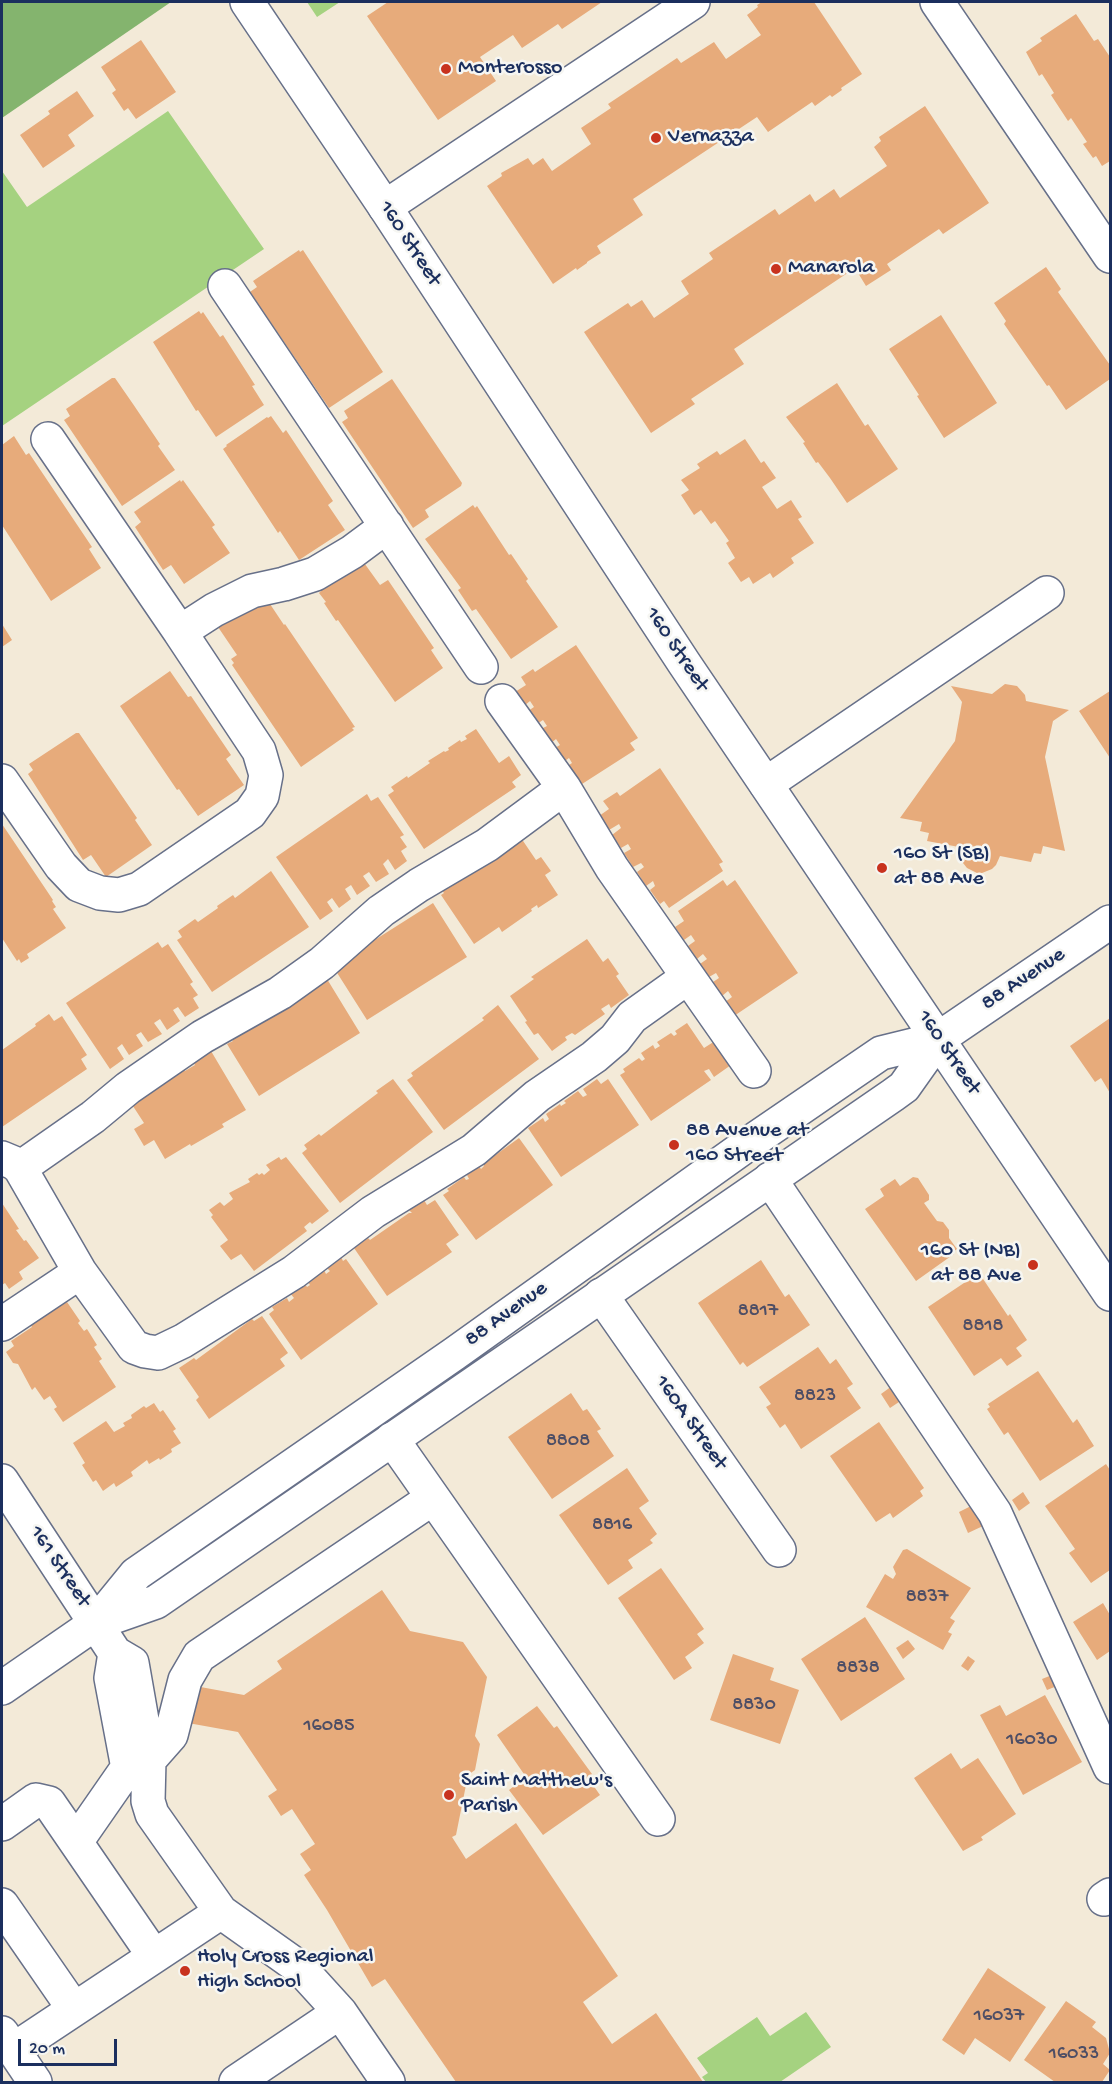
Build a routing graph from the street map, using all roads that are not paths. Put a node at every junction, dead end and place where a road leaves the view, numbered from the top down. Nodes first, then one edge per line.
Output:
1 (247, 2) edge
2 (693, 2) edge
3 (937, 2) edge
4 (385, 207) junction
5 (1110, 256) edge
6 (225, 286) dead end
7 (48, 439) dead end
8 (387, 526) junction
9 (1047, 593) dead end
10 (180, 632) junction
11 (481, 667) dead end
12 (502, 701) dead end
13 (2, 781) edge
14 (766, 784) junction
15 (564, 788) junction
16 (1110, 922) edge
17 (688, 977) junction
18 (938, 1039) junction
19 (754, 1071) dead end
20 (11, 1163) edge
21 (770, 1179) junction
22 (80, 1272) junction
23 (1110, 1294) edge
24 (601, 1295) junction
25 (2, 1324) edge
26 (392, 1439) junction
27 (2, 1481) edge
28 (434, 1498) junction
29 (779, 1550) dead end
30 (96, 1623) junction
31 (115, 1653) junction
32 (2, 1688) edge
33 (149, 1760) junction
34 (1110, 1767) edge
35 (658, 1819) dead end
36 (2, 1824) edge
37 (76, 1842) junction
38 (2, 1905) edge
39 (221, 1912) junction
40 (154, 1956) junction
41 (75, 2009) junction
42 (340, 2012) junction
43 (7, 2041) edge
44 (35, 2082) edge
45 (236, 2082) edge
46 (388, 2082) edge

1 - 4 main road, 160 Street
2 - 4 main road
3 - 5 main road
4 - 14 main road, 160 Street
6 - 8 main road
7 - 10 main road
8 - 10 main road
8 - 11 main road
9 - 14 main road
10 - 13 main road
12 - 15 main road
14 - 18 main road, 160 Street
15 - 17 main road
15 - 20 main road
16 - 18 main road, 88 Avenue
17 - 19 main road
17 - 22 main road
18 - 21 main road, 88 Avenue
18 - 23 main road, 160 Street
18 - 30 main road, 88 Avenue
20 - 22 main road
21 - 24 main road, 88 Avenue
21 - 34 main road
22 - 25 main road
24 - 26 main road, 88 Avenue
24 - 29 main road, 160A Street
26 - 28 main road
26 - 30 main road, 88 Avenue
27 - 30 main road, 161 Street
28 - 33 main road
28 - 35 main road
30 - 31 main road, 161 Street
30 - 32 main road, 88 Avenue
31 - 33 main road, 161 Street
31 - 37 main road
33 - 39 main road, 161 Street
36 - 37 main road
37 - 40 main road
38 - 41 main road
39 - 40 main road
39 - 42 main road, 161 Street
40 - 41 main road
41 - 43 main road
42 - 45 main road
42 - 46 main road, 161 Street
43 - 44 main road

